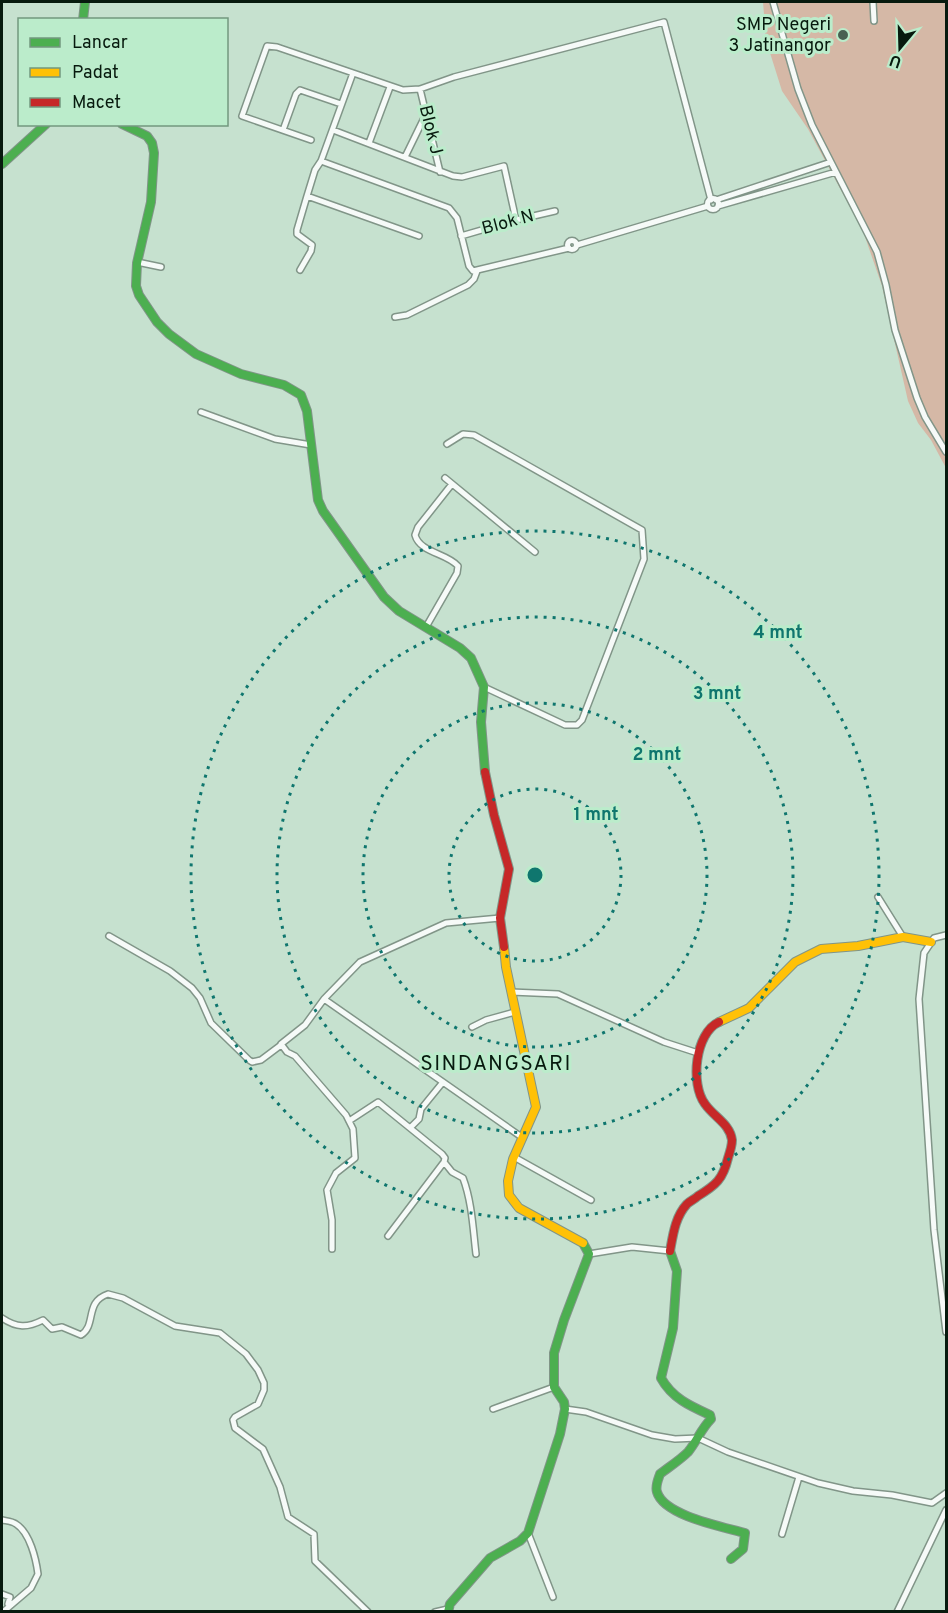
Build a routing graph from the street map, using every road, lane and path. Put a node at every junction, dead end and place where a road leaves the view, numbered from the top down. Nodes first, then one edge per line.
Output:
1 (85, 2) edge
2 (773, 2) edge
3 (873, 2) edge
4 (83, 18) edge
5 (874, 21) dead end
6 (353, 73) junction
7 (390, 87) junction
8 (420, 89) junction
9 (341, 104) junction
10 (426, 114) junction
11 (44, 126) edge
12 (127, 126) edge
13 (283, 130) junction
14 (333, 130) junction
15 (311, 140) dead end
16 (369, 143) junction
17 (405, 157) junction
18 (321, 161) junction
19 (831, 162) junction
20 (2, 164) edge
21 (440, 172) junction
22 (836, 172) junction
23 (307, 196) junction
24 (713, 203) junction
25 (555, 211) dead end
26 (516, 220) junction
27 (462, 236) junction
28 (419, 237) dead end
29 (137, 262) junction
30 (161, 267) dead end
31 (300, 270) dead end
32 (477, 271) junction
33 (395, 317) dead end
34 (201, 412) dead end
35 (447, 444) dead end
36 (311, 445) junction
37 (946, 452) edge
38 (445, 478) dead end
39 (452, 484) junction
40 (535, 552) dead end
41 (426, 627) junction
42 (484, 687) junction
43 (878, 897) dead end
44 (500, 918) junction
45 (946, 934) edge
46 (109, 936) dead end
47 (903, 938) junction
48 (931, 942) junction
49 (511, 992) junction
50 (324, 999) junction
51 (515, 1012) junction
52 (472, 1027) dead end
53 (281, 1045) junction
54 (698, 1053) junction
55 (443, 1082) junction
56 (349, 1121) junction
57 (410, 1128) junction
58 (523, 1138) junction
59 (514, 1157) junction
60 (444, 1162) junction
61 (591, 1200) dead end
62 (388, 1236) dead end
63 (332, 1249) dead end
64 (670, 1251) junction
65 (476, 1254) dead end
66 (589, 1254) junction
67 (2, 1318) edge
68 (946, 1332) edge
69 (554, 1387) junction
70 (493, 1409) dead end
71 (566, 1409) junction
72 (698, 1438) junction
73 (799, 1477) junction
74 (945, 1496) edge
75 (946, 1510) edge
76 (2, 1520) edge
77 (528, 1533) junction
78 (782, 1534) dead end
79 (730, 1559) dead end
80 (2, 1594) edge
81 (553, 1597) dead end
82 (448, 1610) edge
83 (4, 1611) edge
84 (368, 1611) edge
85 (435, 1611) edge
86 (897, 1611) edge

1 - 4 street
2 - 19 street
3 - 5 street
6 - 7 street
6 - 9 street
6 - 13 street
7 - 8 street
7 - 16 street
8 - 10 street, Blok J
8 - 24 street
9 - 13 street
9 - 14 street
10 - 17 street
10 - 21 street, Blok J
11 - 20 street
12 - 29 street
13 - 15 street
14 - 16 street
14 - 18 street
16 - 17 street
17 - 21 street
18 - 23 street
18 - 27 street
19 - 22 street
19 - 24 street
21 - 26 street
22 - 24 street
22 - 37 street
23 - 28 street
23 - 31 street
24 - 32 street
25 - 26 street, Blok N
26 - 27 street, Blok N
27 - 32 street
29 - 30 street
29 - 36 street
32 - 33 street
34 - 36 street
35 - 42 street
36 - 41 street
38 - 39 street
39 - 40 street
39 - 41 street
41 - 42 street
42 - 44 street
43 - 47 street
44 - 49 street
44 - 50 street
45 - 48 street
46 - 53 street
47 - 48 street
47 - 54 street
48 - 68 street
49 - 51 street
49 - 54 street
50 - 53 street
50 - 55 street
51 - 52 street
51 - 58 street
53 - 56 street
54 - 64 street
55 - 57 street
55 - 58 street
56 - 57 street
56 - 63 street
57 - 60 street
58 - 59 street
59 - 61 street
59 - 66 street
60 - 62 street
60 - 65 street
64 - 66 street
64 - 72 street
66 - 69 street
67 - 84 street
69 - 70 street
69 - 71 street
71 - 72 street
71 - 77 street
72 - 73 street
72 - 79 street
73 - 74 street
73 - 78 street
75 - 86 street
76 - 83 street
77 - 81 street
77 - 82 street
80 - 83 street
82 - 85 street

